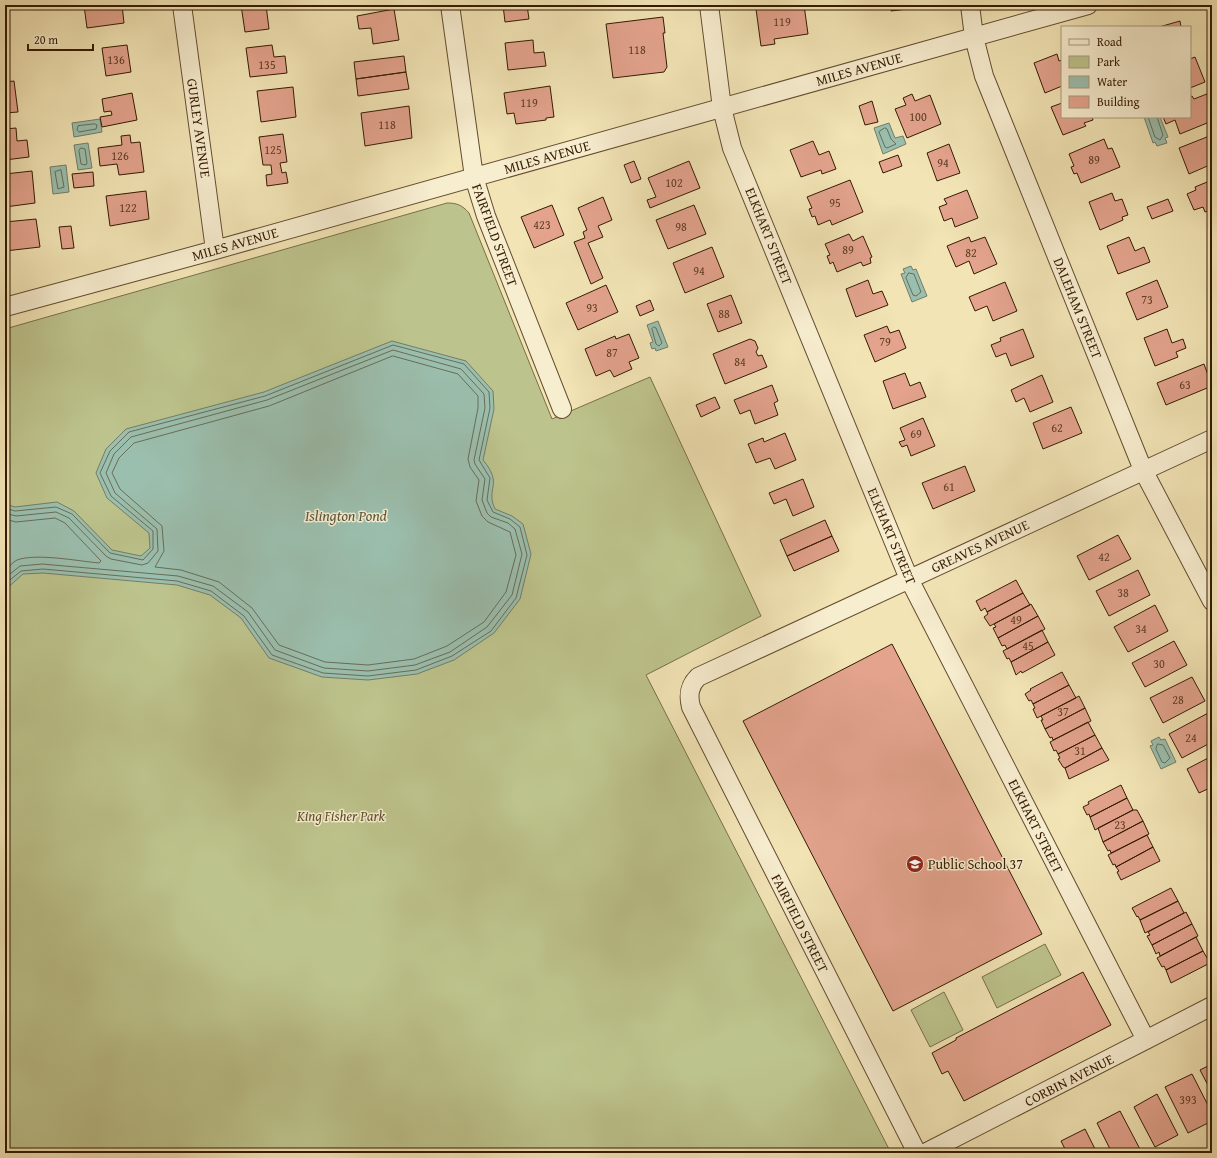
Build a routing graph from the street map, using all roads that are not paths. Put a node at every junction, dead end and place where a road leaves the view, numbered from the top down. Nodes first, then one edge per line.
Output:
1 (182, 5) edge
2 (450, 5) edge
3 (709, 5) edge
4 (970, 5) edge
5 (1088, 5) edge
6 (974, 37) junction
7 (722, 108) junction
8 (474, 177) junction
9 (215, 250) junction
10 (5, 307) edge
11 (562, 409) dead end
12 (1212, 439) edge
13 (1143, 470) junction
14 (910, 580) junction
15 (1212, 601) edge
16 (689, 691) joint
17 (1212, 1006) edge
18 (1146, 1040) junction
19 (917, 1153) edge
20 (925, 1153) edge

1 - 9 street, GURLEY AVENUE
2 - 8 street, FAIRFIELD STREET
3 - 7 street, ELKHART STREET
4 - 6 street, DALEHAM STREET
5 - 6 street, MILES AVENUE
6 - 7 street, MILES AVENUE
6 - 13 street, DALEHAM STREET
7 - 8 street, MILES AVENUE
7 - 14 street, ELKHART STREET
8 - 9 street, MILES AVENUE
8 - 11 street, FAIRFIELD STREET
9 - 10 street, MILES AVENUE
12 - 13 street, GREAVES AVENUE
13 - 14 street, GREAVES AVENUE
13 - 15 street, DALEHAM STREET
14 - 16 street, GREAVES AVENUE
14 - 18 street, ELKHART STREET
16 - 19 street, FAIRFIELD STREET
17 - 18 street, CORBIN AVENUE
18 - 20 street, CORBIN AVENUE

